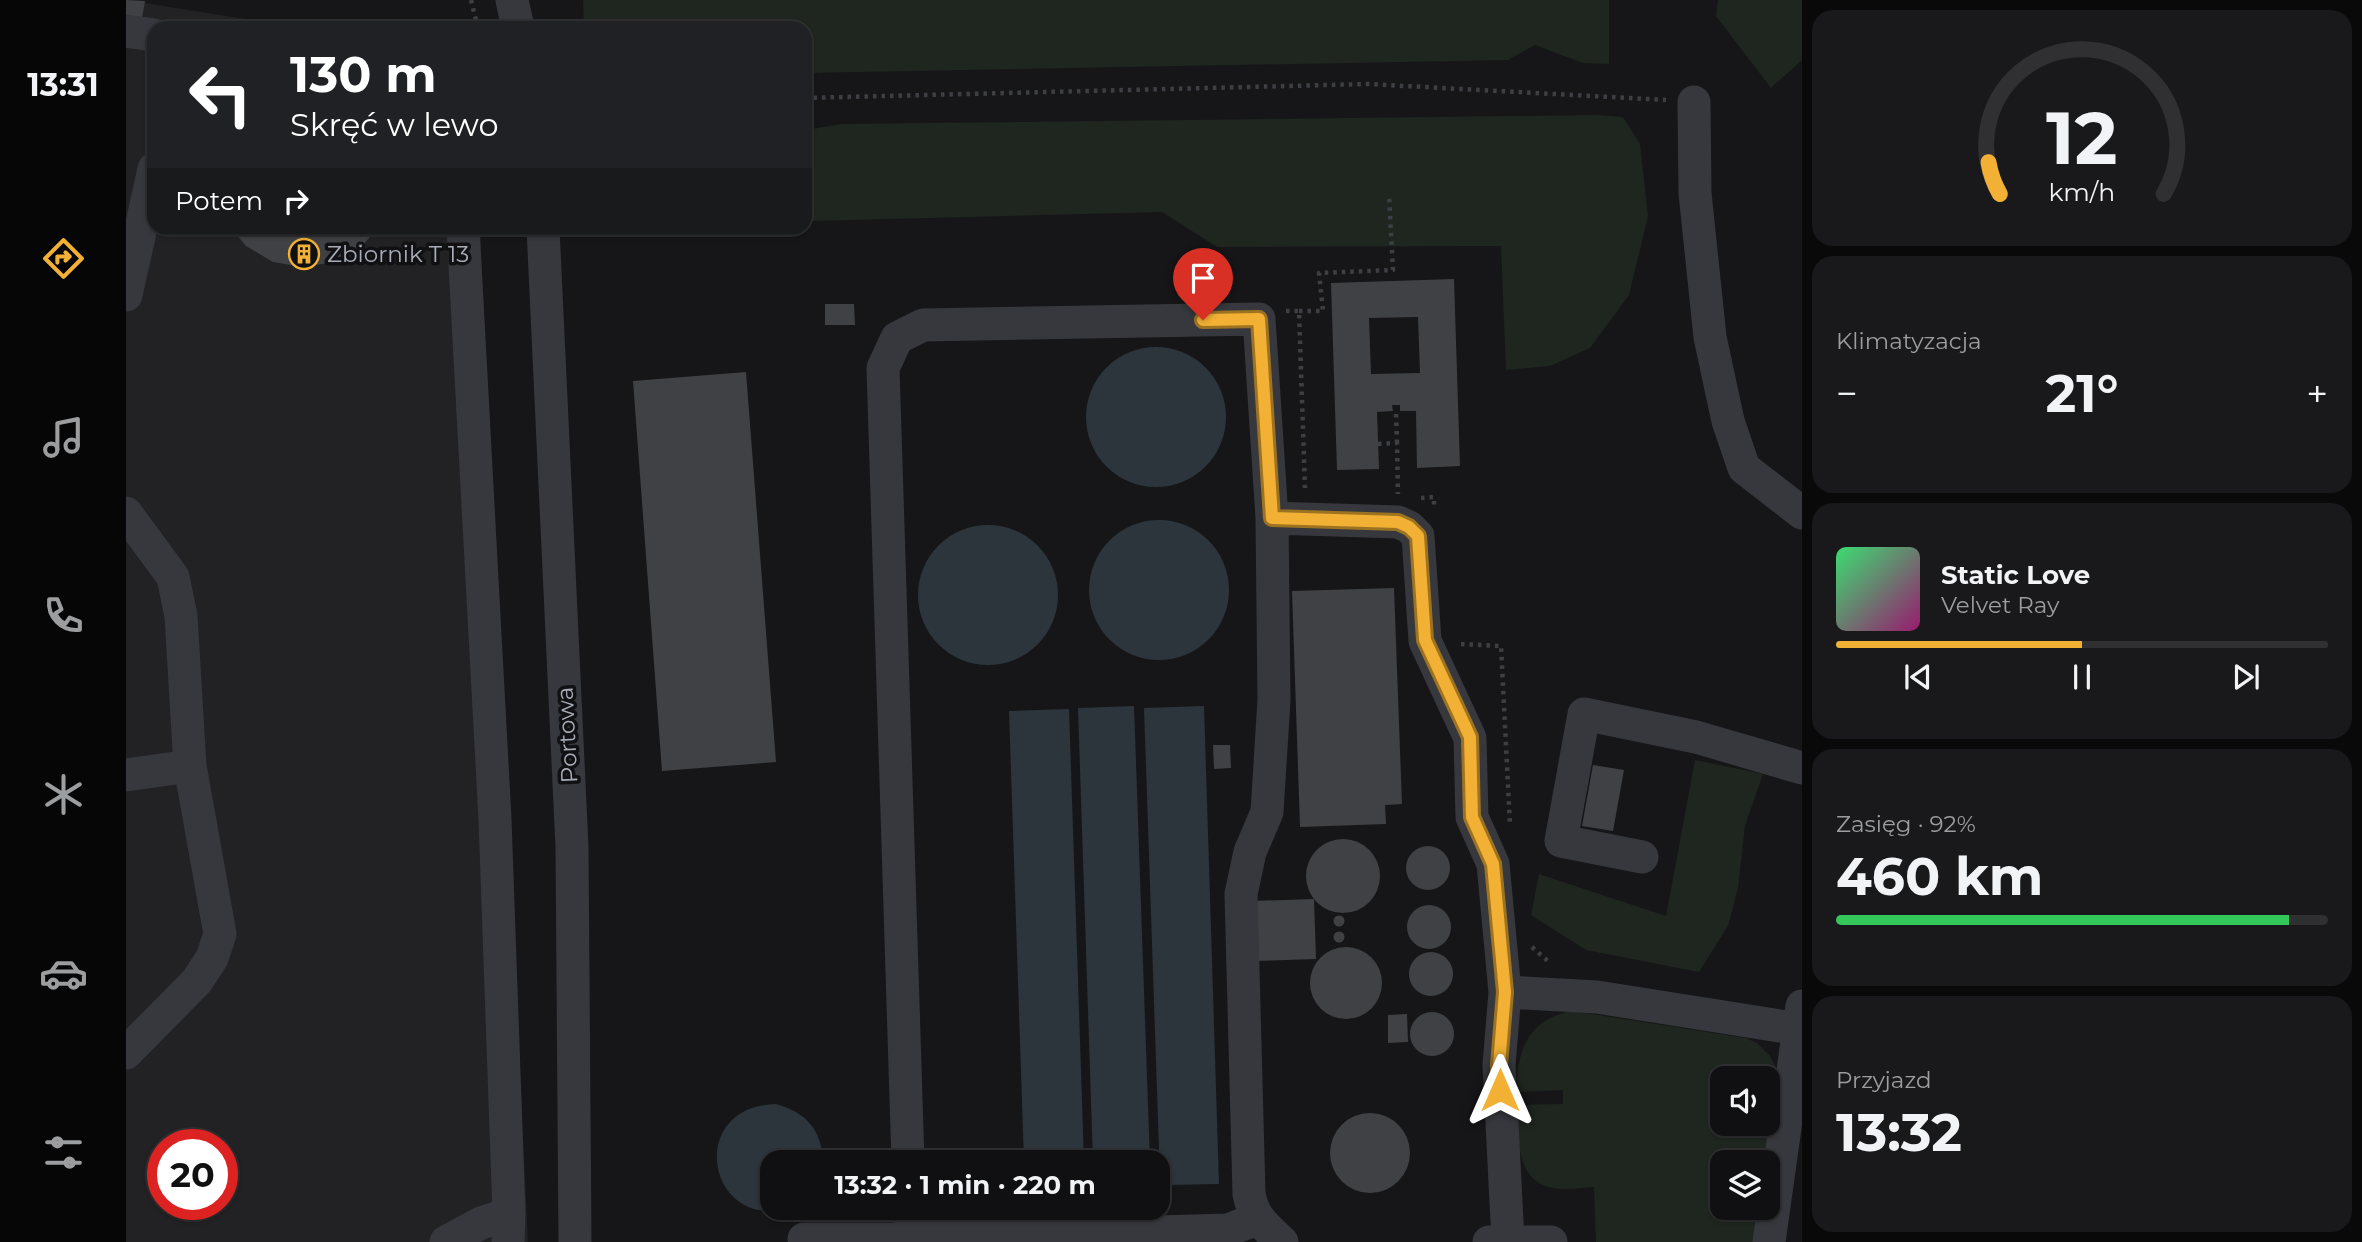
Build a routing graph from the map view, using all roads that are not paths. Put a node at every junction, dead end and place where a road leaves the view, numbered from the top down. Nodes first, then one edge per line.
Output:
1 (512, 0) edge
2 (516, 21) edge
3 (126, 31) edge
4 (147, 34) edge
5 (1694, 102) road end
6 (147, 200) edge
7 (463, 235) edge
8 (543, 235) edge
9 (126, 295) edge
10 (126, 513) edge
11 (1802, 513) edge
12 (1272, 518) junction
13 (190, 766) junction
14 (1802, 768) edge
15 (126, 775) edge
16 (1642, 857) dead end
17 (1505, 992) junction
18 (1800, 1018) edge
19 (126, 1054) edge
20 (908, 1150) edge
21 (1257, 1219) junction
22 (910, 1224) edge
23 (509, 1228) edge
24 (804, 1239) dead end
25 (1499, 1241) edge
26 (446, 1242) edge
27 (575, 1242) edge
28 (1282, 1242) edge
29 (1551, 1242) edge
30 (1769, 1242) edge

1 - 2 street
3 - 4 street
5 - 11 street
6 - 9 street
7 - 23 street
8 - 27 street, Portowa
10 - 13 street
12 - 17 street
12 - 20 street
12 - 21 street
13 - 15 street
13 - 19 street
14 - 16 street
17 - 18 street
17 - 25 street
18 - 30 street
21 - 22 street
21 - 28 street
22 - 24 street
23 - 26 street
25 - 29 street

